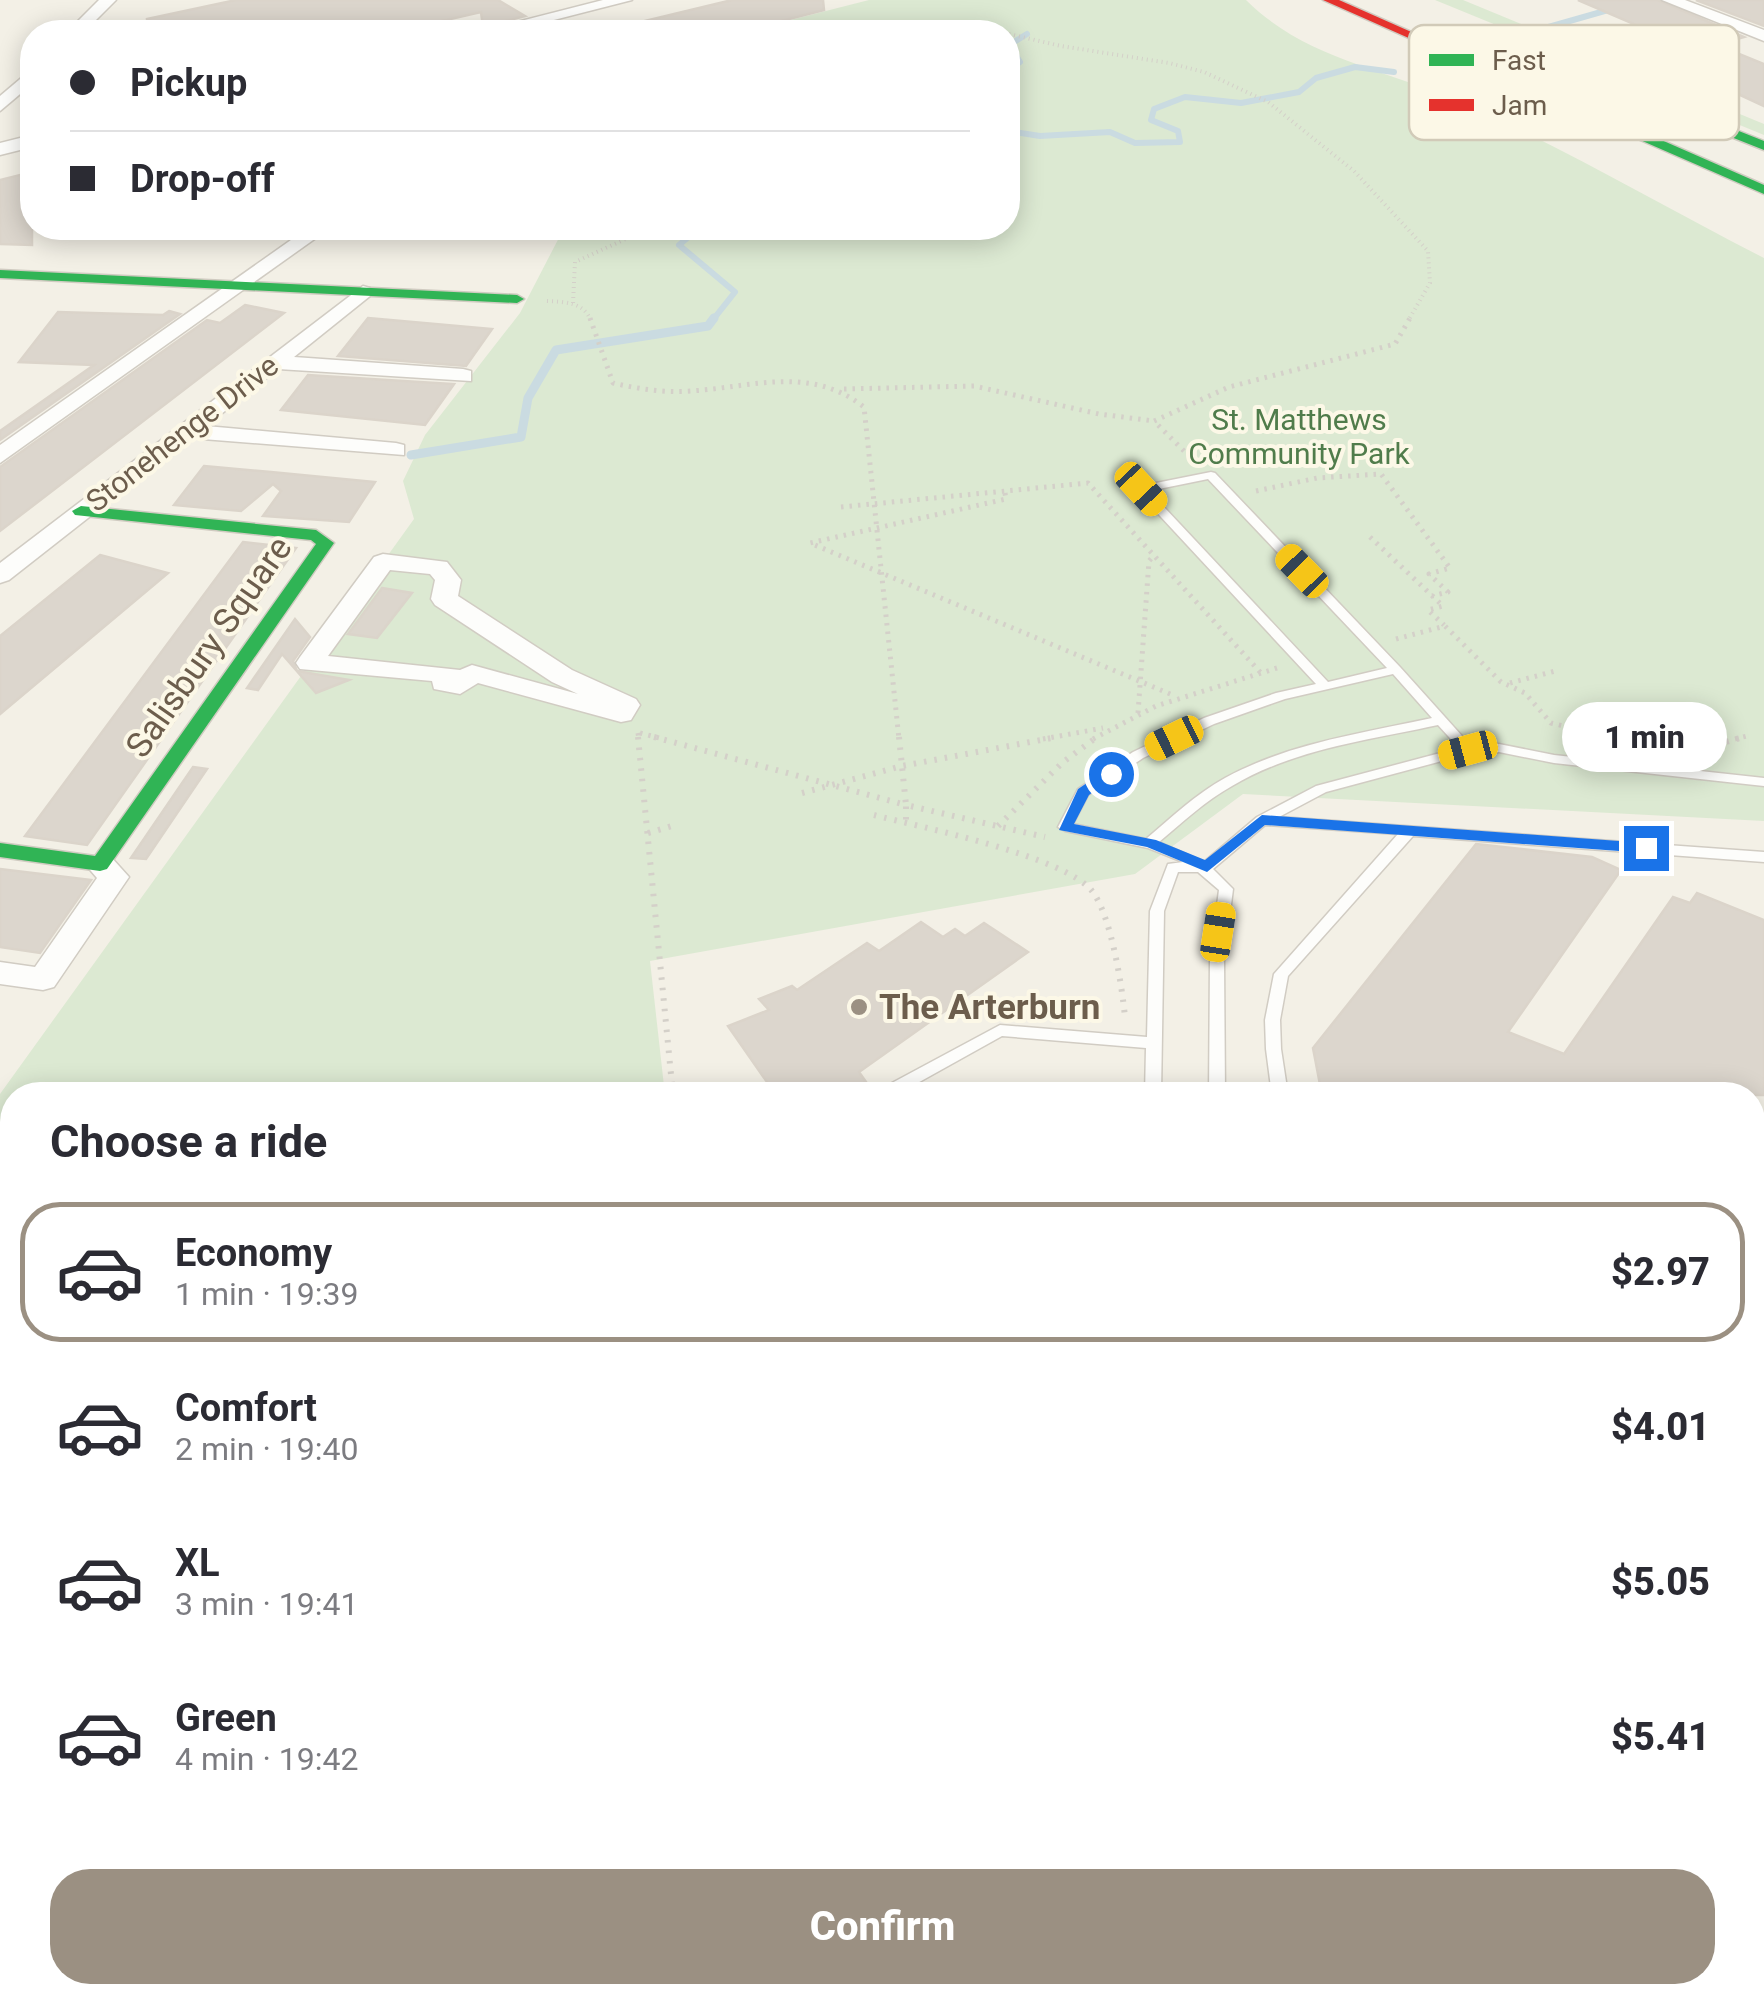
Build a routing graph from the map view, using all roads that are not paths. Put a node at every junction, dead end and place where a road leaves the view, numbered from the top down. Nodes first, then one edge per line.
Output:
1 (128, 0) edge
2 (624, 0) edge
3 (1330, 0) edge
4 (1670, 0) edge
5 (106, 3) edge
6 (539, 20) edge
7 (1735, 25) edge
8 (1739, 26) edge
9 (1409, 36) edge
10 (1764, 36) edge
11 (20, 86) edge
12 (0, 106) edge
13 (1739, 136) edge
14 (1612, 140) edge
15 (1649, 140) edge
16 (1728, 140) edge
17 (1764, 146) edge
18 (1764, 156) edge
19 (1764, 190) edge
20 (1743, 208) dead end
21 (303, 240) edge
22 (0, 274) edge
23 (238, 286) junction
24 (363, 292) junction
25 (528, 300) road end
26 (273, 362) junction
27 (463, 376) dead end
28 (185, 431) junction
29 (396, 450) dead end
30 (0, 456) edge
31 (81, 511) junction
32 (0, 574) edge
33 (1396, 670) junction
34 (1325, 686) junction
35 (1442, 720) junction
36 (631, 721) joint
37 (1468, 750) junction
38 (1764, 782) edge
39 (1262, 820) junction
40 (1408, 831) junction
41 (1150, 843) junction
42 (0, 850) edge
43 (1764, 857) edge
44 (100, 864) junction
45 (1207, 867) junction
46 (0, 973) edge
47 (1154, 1043) junction
48 (906, 1082) edge
49 (1154, 1082) edge
50 (1217, 1082) edge
51 (1278, 1082) edge

1 - 5 street
2 - 6 street
3 - 9 main road
4 - 7 street
8 - 10 street
11 - 12 street
13 - 17 main road
14 - 20 main road
15 - 19 main road
16 - 18 main road
21 - 23 street
22 - 23 main road
23 - 24 main road
23 - 30 street
24 - 25 main road
24 - 26 street, Stonehenge Drive
26 - 27 street
26 - 28 street, Stonehenge Drive
28 - 29 street
28 - 31 street, Stonehenge Drive
31 - 32 street, Stonehenge Drive
31 - 44 main road, Salisbury Square
33 - 34 lane
33 - 34 lane
33 - 35 lane
34 - 41 lane
35 - 37 lane
35 - 41 lane
36 - 36 street
37 - 38 lane
37 - 39 lane
39 - 40 lane
39 - 45 lane
40 - 43 lane
40 - 51 lane
41 - 45 lane
42 - 44 main road
44 - 46 street
45 - 47 lane
45 - 50 lane
47 - 48 lane
47 - 49 lane

